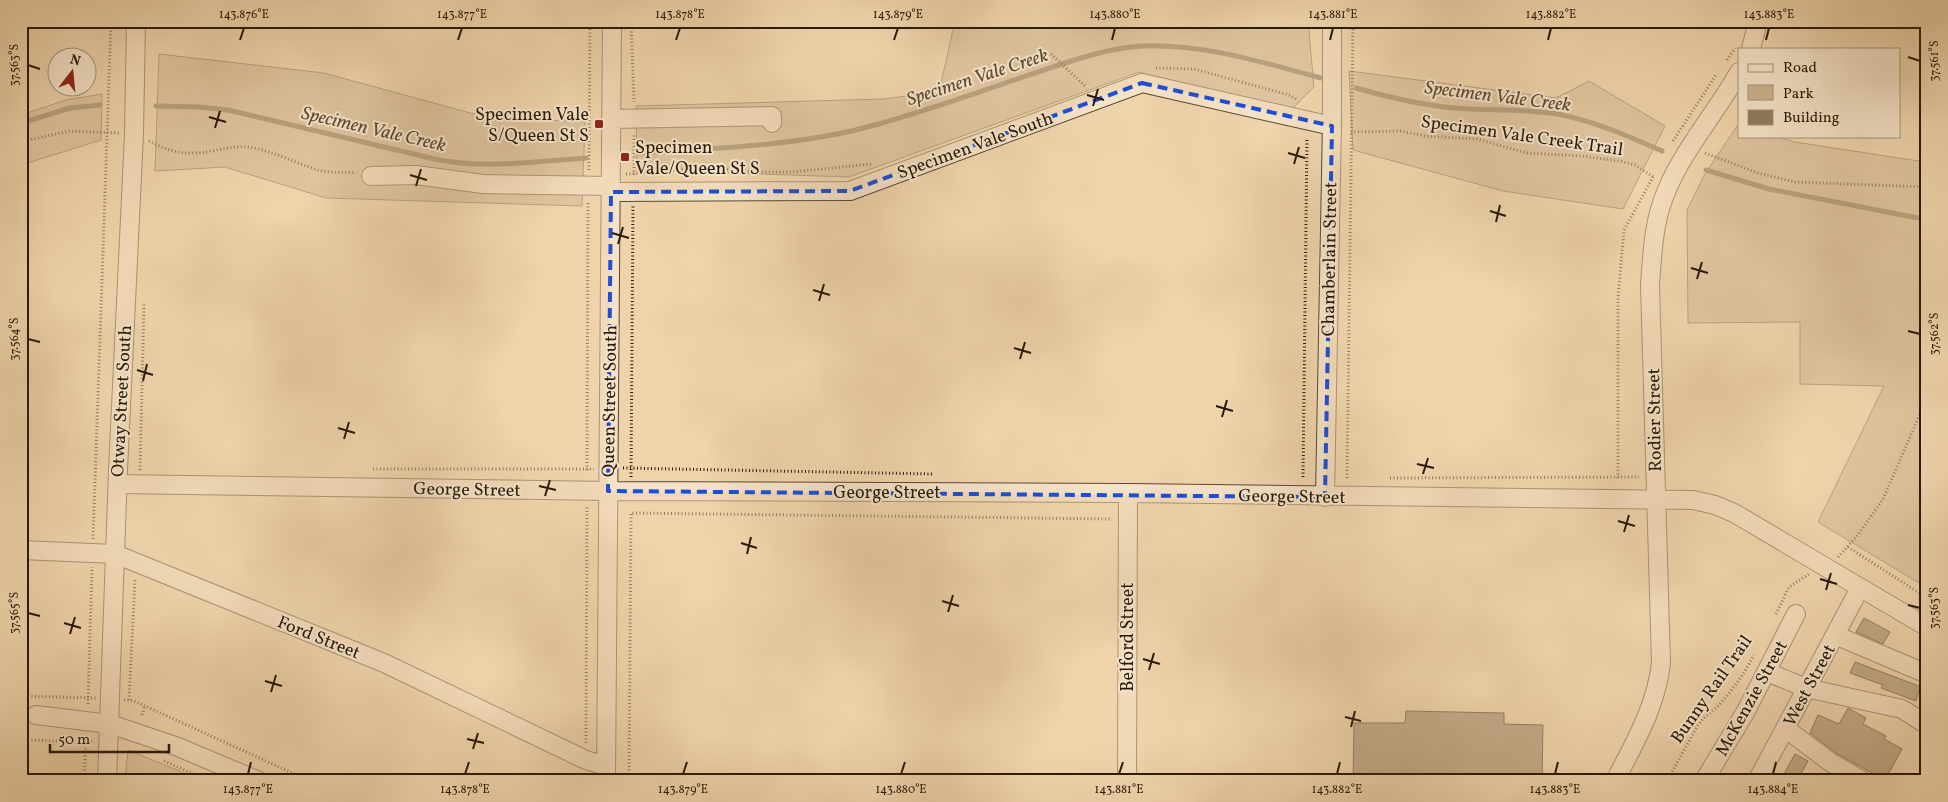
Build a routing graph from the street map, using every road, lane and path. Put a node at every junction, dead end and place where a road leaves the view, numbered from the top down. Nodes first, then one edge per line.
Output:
1 (111, 21) edge
2 (136, 21) edge
3 (590, 21) edge
4 (612, 21) edge
5 (1332, 21) edge
6 (1353, 21) edge
7 (1758, 21) edge
8 (1751, 48) edge
9 (1051, 54) dead end
10 (1738, 74) edge
11 (1085, 86) dead end
12 (612, 119) junction
13 (772, 122) dead end
14 (1332, 126) junction
15 (108, 131) junction
16 (1351, 132) junction
17 (134, 134) junction
18 (1307, 138) dead end
19 (21, 142) edge
20 (1702, 160) dead end
21 (371, 176) joint
22 (589, 180) junction
23 (1670, 184) junction
24 (1927, 186) edge
25 (611, 189) junction
26 (633, 193) junction
27 (1927, 398) edge
28 (631, 468) junction
29 (940, 474) dead end
30 (1303, 477) dead end
31 (1655, 477) junction
32 (1347, 478) junction
33 (1357, 478) dead end
34 (1386, 478) dead end
35 (1325, 479) junction
36 (118, 484) junction
37 (631, 490) junction
38 (587, 491) junction
39 (608, 491) junction
40 (1128, 493) junction
41 (1325, 497) junction
42 (1656, 500) junction
43 (1128, 520) junction
44 (1848, 547) junction
45 (21, 550) edge
46 (92, 553) junction
47 (115, 554) junction
48 (136, 563) junction
49 (1822, 566) junction
50 (1860, 588) junction
51 (1927, 598) edge
52 (1796, 614) dead end
53 (1772, 620) dead end
54 (1927, 627) edge
55 (1835, 635) junction
56 (1756, 652) dead end
57 (1767, 672) junction
58 (1927, 674) edge
59 (1806, 688) junction
60 (21, 696) edge
61 (89, 698) junction
62 (100, 698) dead end
63 (130, 700) junction
64 (88, 704) dead end
65 (144, 706) junction
66 (114, 712) junction
67 (28, 714) edge
68 (142, 715) dead end
69 (1927, 725) edge
70 (1785, 728) junction
71 (86, 735) dead end
72 (21, 740) edge
73 (86, 742) junction
74 (157, 758) dead end
75 (586, 760) junction
76 (606, 777) edge
77 (84, 781) edge
78 (107, 781) edge
79 (210, 781) edge
80 (259, 781) edge
81 (310, 781) edge
82 (629, 781) edge
83 (1128, 781) edge
84 (1615, 781) edge
85 (1667, 781) edge
86 (1704, 781) edge
87 (1757, 781) edge
88 (1863, 781) edge

1 - 15 path
2 - 17 street, Otway Street South
3 - 22 path
4 - 12 street, Queen Street South
5 - 14 street, Chamberlain Street
6 - 16 path
7 - 8 street
9 - 11 path
10 - 23 street, Rodier Street
12 - 13 street
12 - 25 street, Queen Street South
14 - 26 street, Specimen Vale South
14 - 35 street, Chamberlain Street
15 - 17 path
15 - 19 path
15 - 46 path
16 - 23 path, Specimen Vale Creek Trail
16 - 32 path
17 - 21 path
17 - 36 street, Otway Street South
18 - 30 path
20 - 24 path
21 - 22 street, Specimen Vale South
22 - 25 street, Specimen Vale South
22 - 38 path
23 - 31 street, Rodier Street
25 - 26 street, Specimen Vale South
25 - 39 street, Queen Street South
26 - 28 path
27 - 44 path
28 - 29 path
28 - 37 path
31 - 34 path
31 - 42 street, Rodier Street
32 - 33 path
32 - 35 path
35 - 41 street, Chamberlain Street
36 - 38 street, George Street
36 - 47 street, Otway Street South
37 - 39 street, George Street
37 - 40 street, George Street
38 - 39 street, George Street
38 - 75 path
39 - 76 street, Queen Street South
40 - 41 street, George Street
40 - 43 street, Belford Street
41 - 42 street, George Street
42 - 49 street, George Street
42 - 84 street, Rodier Street
43 - 82 path
43 - 83 street, Belford Street
44 - 49 path
44 - 51 path
45 - 46 street, Ford Street
46 - 47 street, Ford Street
46 - 61 path
47 - 48 street, Ford Street
47 - 66 street, Otway Street South
48 - 63 path
48 - 75 street, Ford Street
49 - 50 street, George Street
49 - 53 path
50 - 54 street, George Street
50 - 55 street, West Street
52 - 57 street, McKenzie Street
55 - 58 street
55 - 59 street, West Street
56 - 85 path, Bunny Rail Trail
57 - 59 street
57 - 86 street, McKenzie Street
59 - 69 street
59 - 70 street, West Street
60 - 61 path
61 - 62 path
61 - 64 path
63 - 65 path
63 - 66 path
65 - 68 path
65 - 81 path
66 - 67 street
66 - 78 street, Otway Street South
66 - 80 street
70 - 87 street, West Street
70 - 88 street
71 - 73 path
72 - 73 path
73 - 77 path
74 - 79 path
75 - 76 street, Ford Street

